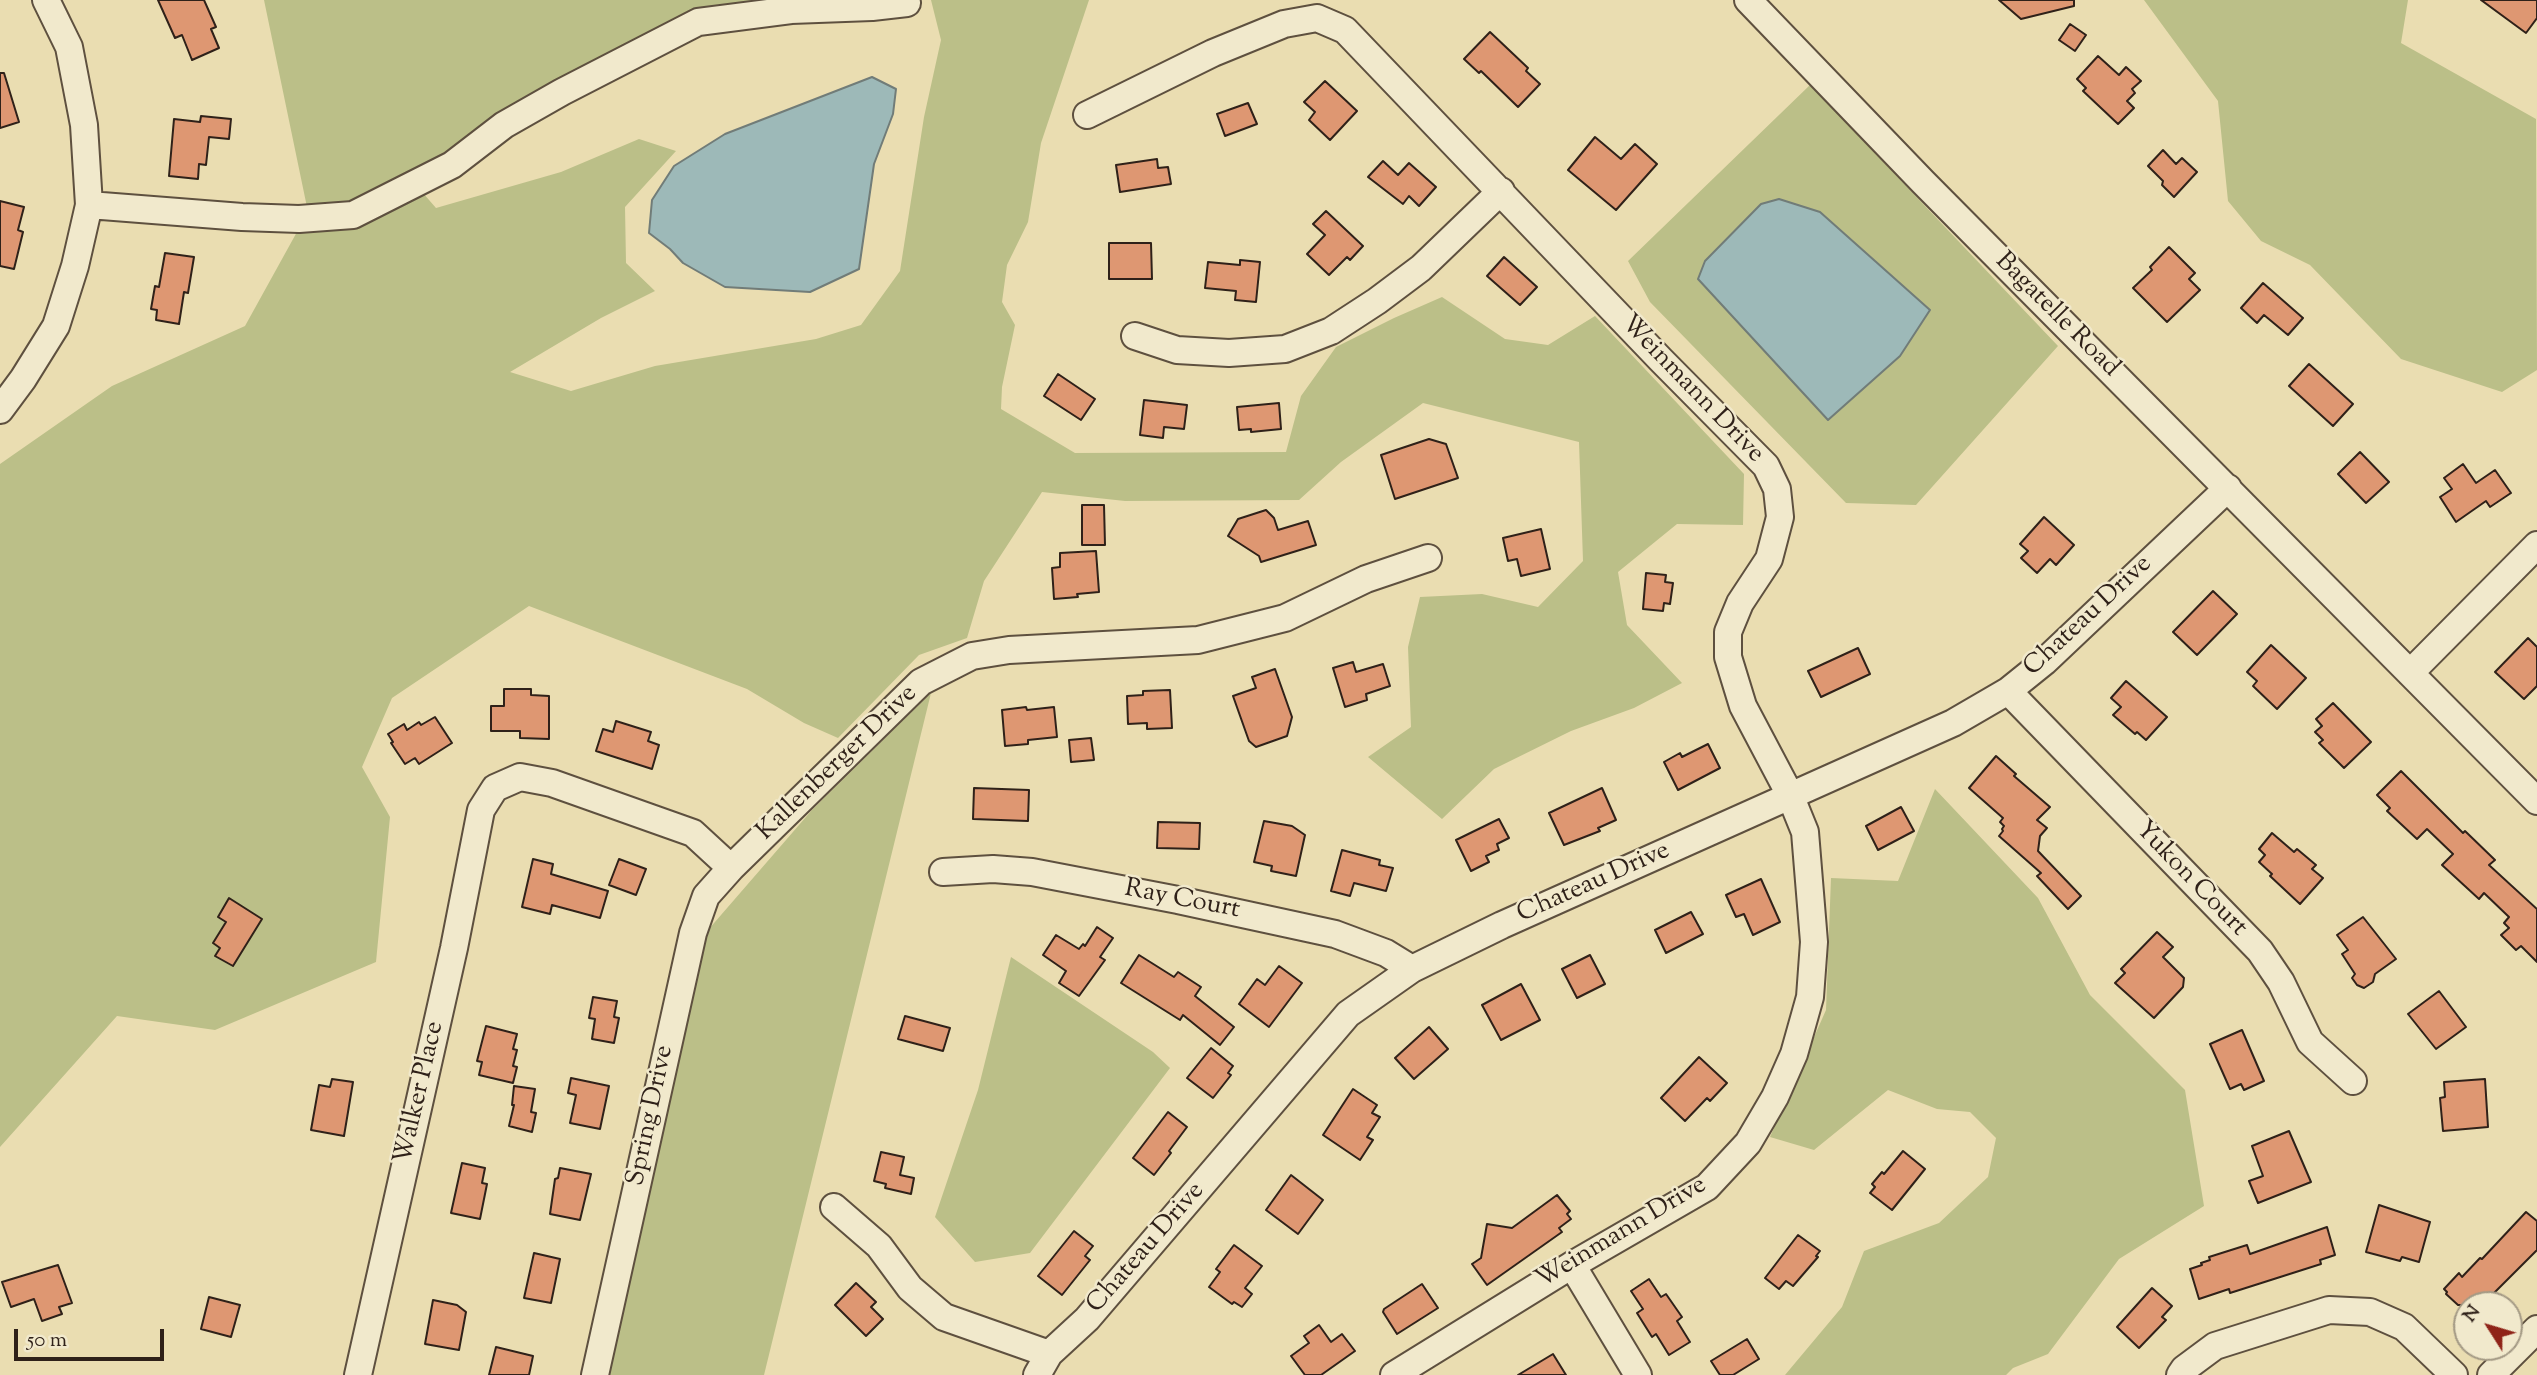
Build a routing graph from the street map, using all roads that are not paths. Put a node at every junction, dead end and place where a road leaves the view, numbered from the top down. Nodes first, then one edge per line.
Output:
1 (46, 0) edge
2 (1748, 0) edge
3 (907, 3) dead end
4 (1087, 115) dead end
5 (1501, 191) junction
6 (89, 205) junction
7 (1135, 336) dead end
8 (0, 410) edge
9 (2228, 488) junction
10 (2537, 545) edge
11 (1428, 558) dead end
12 (2410, 673) junction
13 (2008, 691) junction
14 (1790, 795) junction
15 (2537, 801) edge
16 (731, 867) junction
17 (943, 873) dead end
18 (1412, 970) junction
19 (2353, 1081) dead end
20 (834, 1206) dead end
21 (1572, 1265) junction
22 (2537, 1329) edge
23 (1043, 1364) edge
24 (358, 1375) edge
25 (595, 1375) edge
26 (1394, 1375) edge
27 (1638, 1375) edge
28 (2180, 1375) edge
29 (2454, 1375) edge
30 (2491, 1375) edge

1 - 6 street
2 - 9 street, Bagatelle Road
3 - 6 street
4 - 5 street, Weinmann Drive
5 - 7 street
5 - 14 street, Weinmann Drive
6 - 8 street
9 - 12 street, Bagatelle Road
9 - 13 street, Chateau Drive
10 - 12 street
11 - 16 street, Kallenberger Drive
12 - 15 street, Bagatelle Road
13 - 14 street, Chateau Drive
13 - 19 street, Yukon Court
14 - 18 street, Chateau Drive
14 - 21 street, Weinmann Drive
16 - 24 street, Walker Place
16 - 25 street, Spring Drive
17 - 18 street, Ray Court
18 - 23 street, Chateau Drive
20 - 23 street
21 - 26 street, Weinmann Drive
21 - 27 street
22 - 30 street
28 - 29 street

